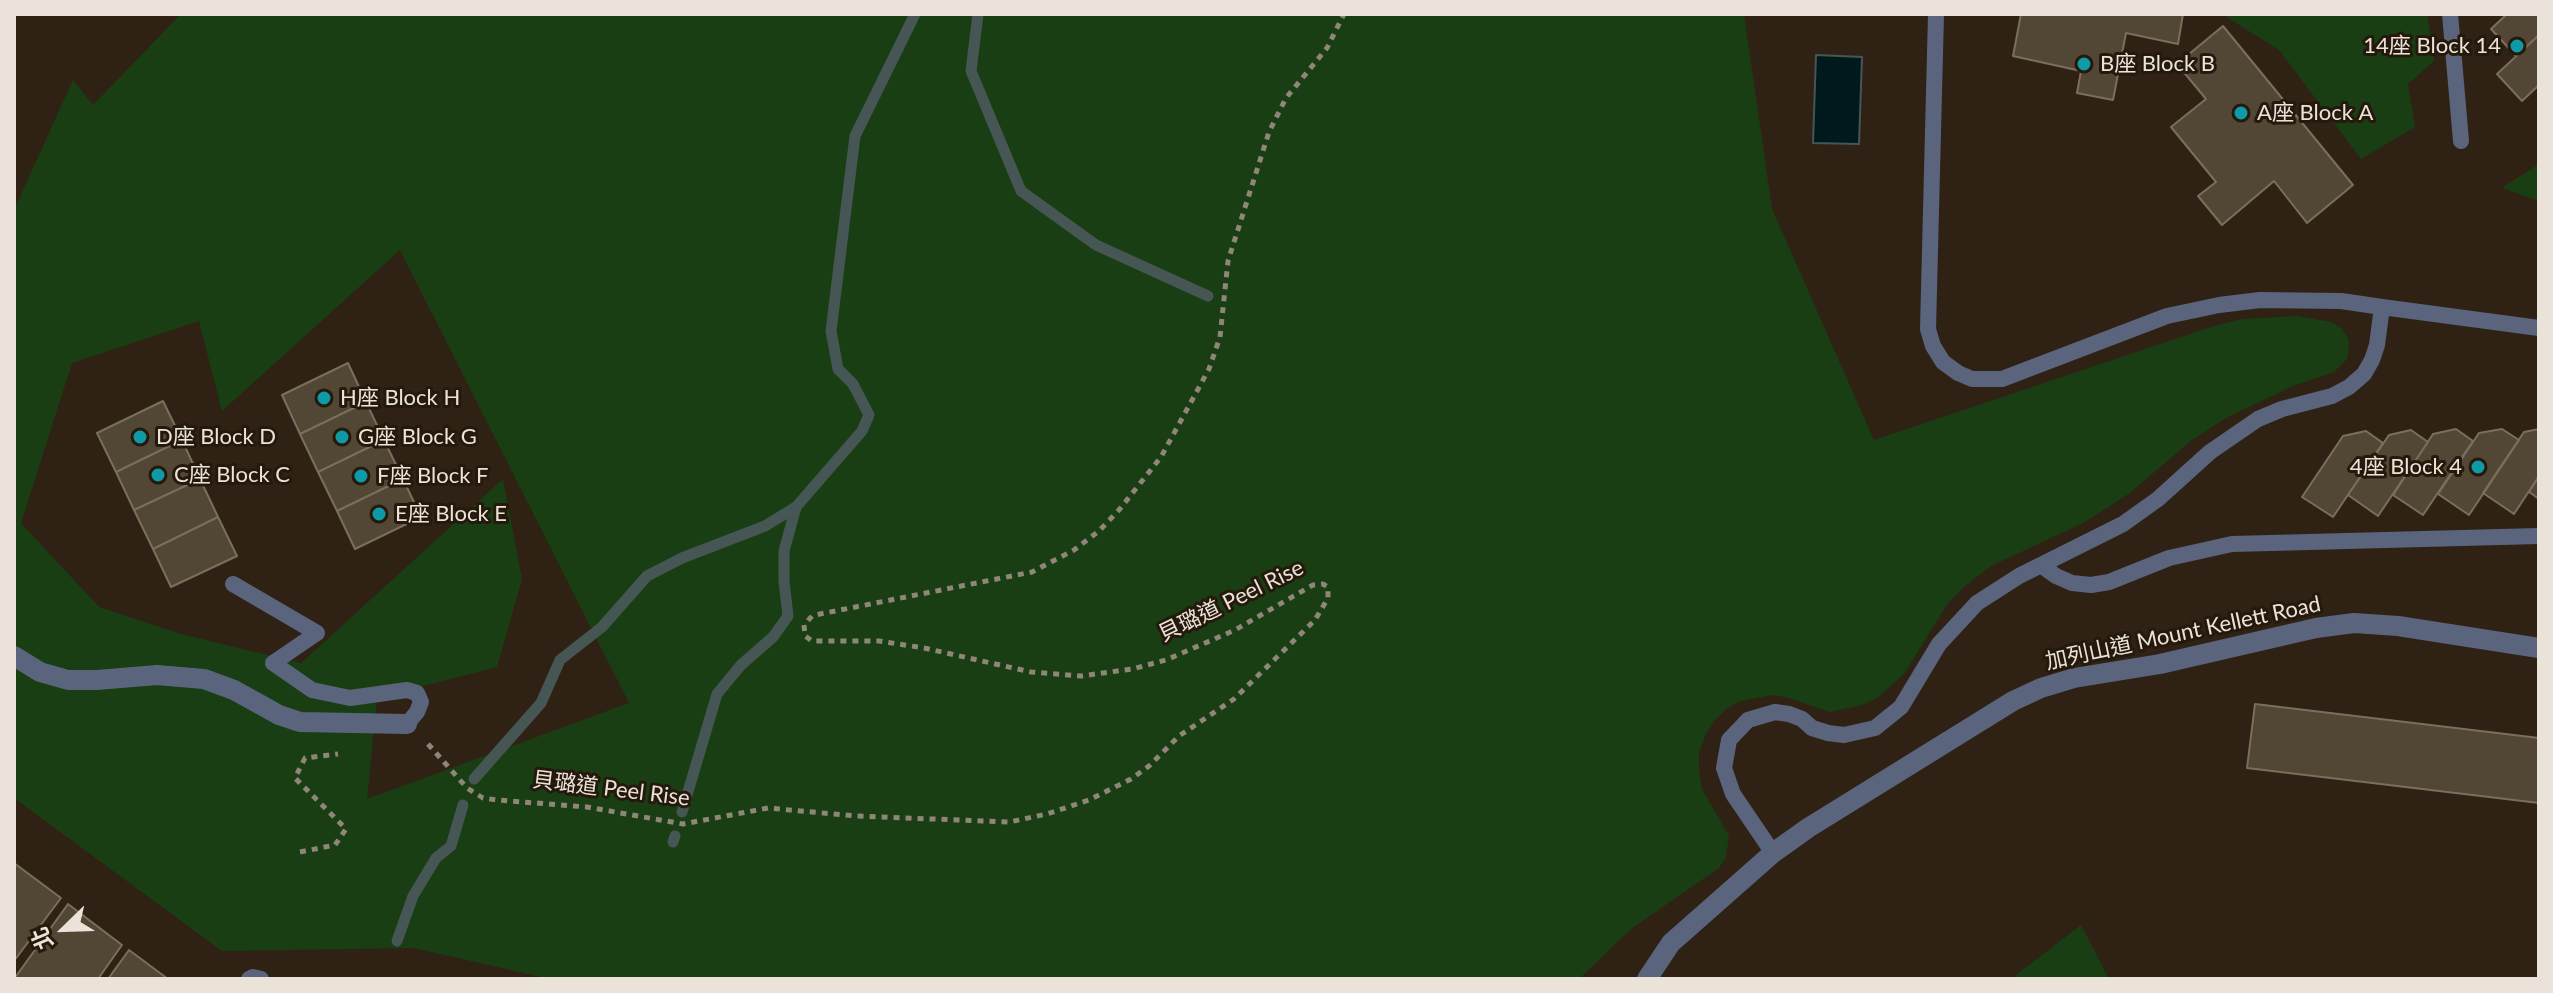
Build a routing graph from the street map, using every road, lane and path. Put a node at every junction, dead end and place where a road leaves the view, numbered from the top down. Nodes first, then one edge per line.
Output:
1 (1344, 14) edge
2 (1936, 14) edge
3 (2450, 14) edge
4 (2461, 141) dead end
5 (2382, 307) junction
6 (2539, 328) edge
7 (2539, 536) edge
8 (2042, 566) junction
9 (233, 584) dead end
10 (2539, 648) edge
11 (14, 656) edge
12 (407, 724) junction
13 (341, 754) dead end
14 (300, 852) dead end
15 (1773, 853) junction
16 (249, 979) edge
17 (261, 979) edge
18 (1647, 979) edge

1 - 12 path, 貝璐道 Peel Rise
2 - 5 lane
3 - 4 lane
5 - 6 lane
5 - 8 lane
7 - 8 lane
8 - 15 lane
9 - 12 lane
10 - 15 street, 加列山道 Mount Kellett Road
11 - 12 street
13 - 14 path
15 - 18 street, 加列山道 Mount Kellett Road
16 - 17 lane

